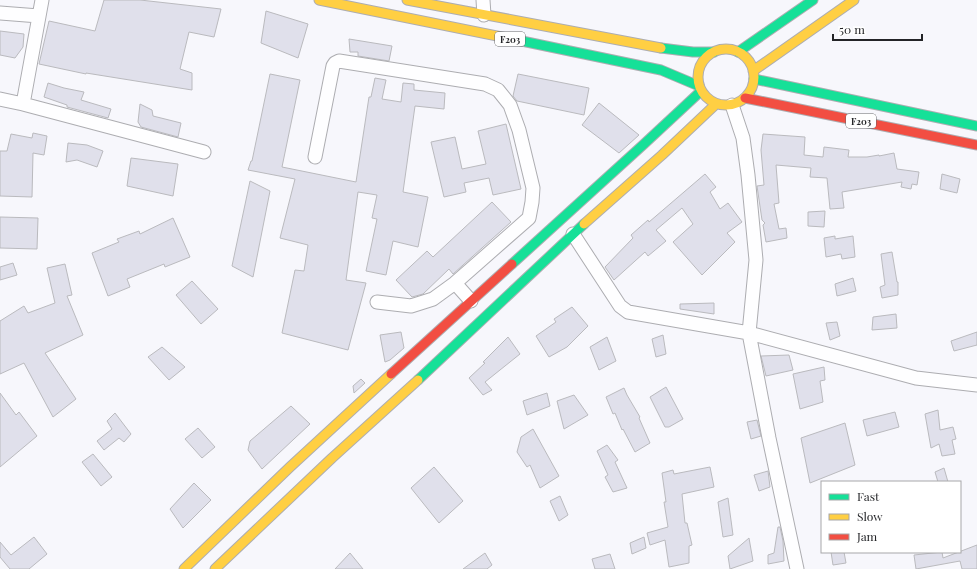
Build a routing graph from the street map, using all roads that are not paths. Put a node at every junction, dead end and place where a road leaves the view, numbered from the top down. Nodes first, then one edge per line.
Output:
1 (42, 0) edge
2 (319, 0) edge
3 (407, 0) edge
4 (483, 0) edge
5 (814, 0) edge
6 (854, 0) edge
7 (794, 6) edge
8 (0, 13) edge
9 (484, 15) junction
10 (39, 16) junction
11 (714, 52) junction
12 (738, 52) junction
13 (753, 75) junction
14 (700, 88) junction
15 (745, 98) junction
16 (0, 99) edge
17 (23, 104) junction
18 (716, 104) junction
19 (732, 105) junction
20 (977, 126) edge
21 (977, 145) edge
22 (204, 152) dead end
23 (315, 157) dead end
24 (573, 234) junction
25 (455, 283) junction
26 (377, 302) dead end
27 (478, 309) junction
28 (749, 333) junction
29 (977, 385) edge
30 (184, 569) edge
31 (215, 569) edge
32 (797, 569) edge

1 - 10 street
2 - 14 street, F203
3 - 9 street, F203
4 - 9 street
5 - 7 street
6 - 13 street
7 - 12 street
8 - 10 street
9 - 11 street, F203
10 - 17 street
11 - 12 street
11 - 14 street
12 - 13 street
13 - 15 street
13 - 20 street, F203
14 - 18 street
14 - 27 street
15 - 19 street
15 - 21 street, F203
16 - 17 street
17 - 22 street
18 - 19 street
18 - 24 street
19 - 28 street
23 - 25 street
24 - 27 street
24 - 28 street
25 - 26 street
25 - 27 street
27 - 30 street
27 - 31 street
28 - 29 street
28 - 32 street

